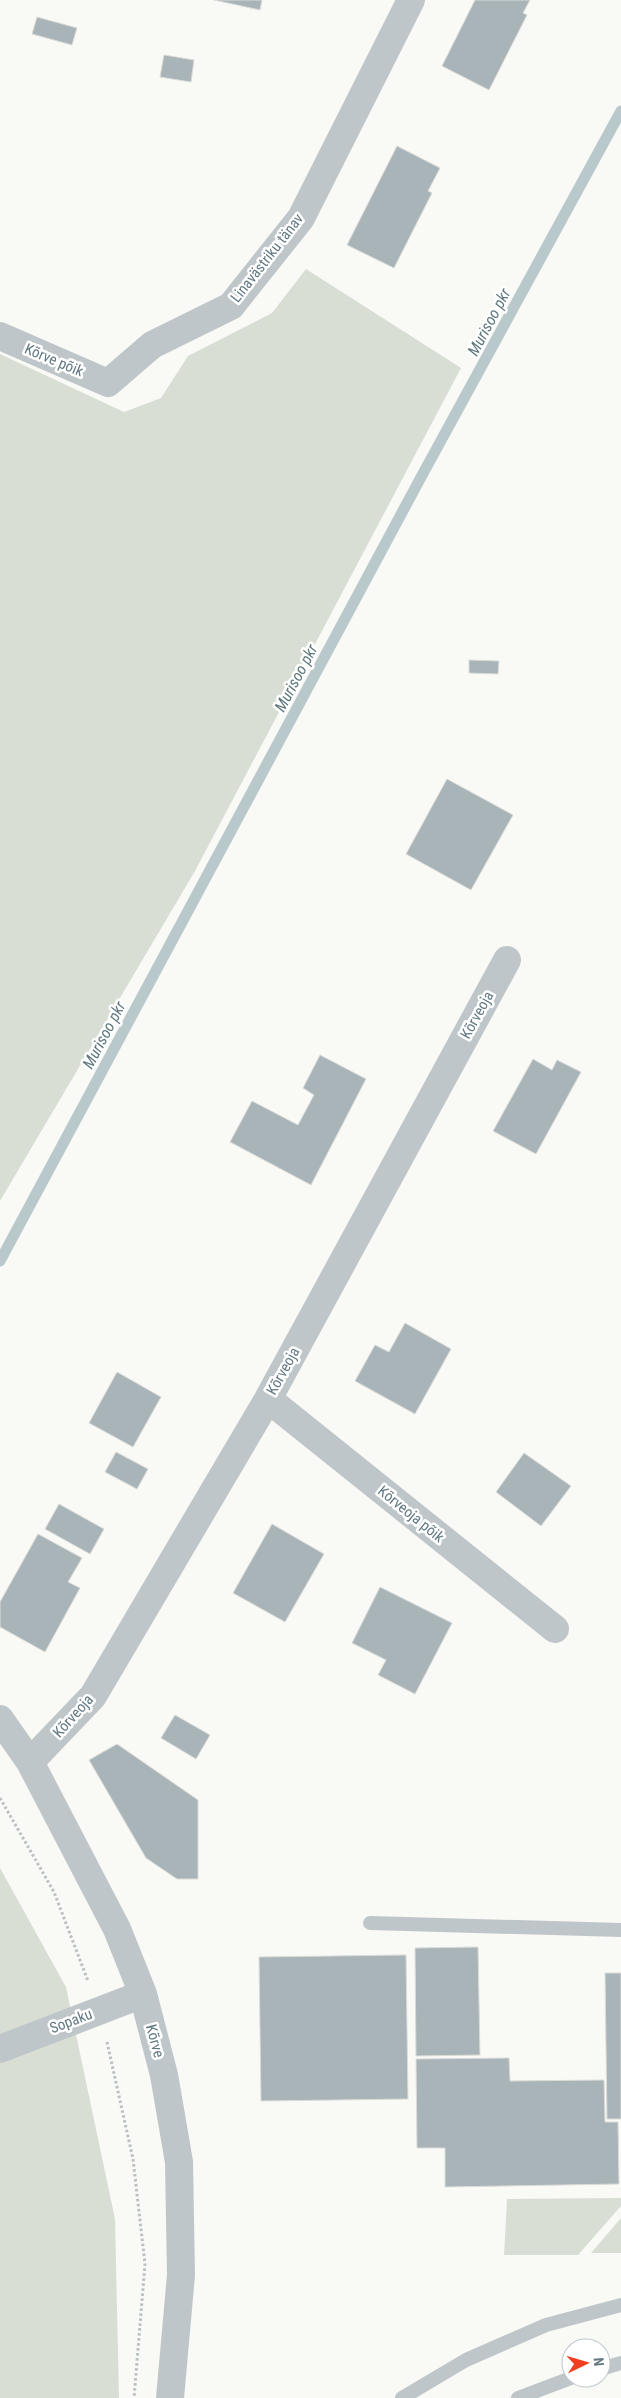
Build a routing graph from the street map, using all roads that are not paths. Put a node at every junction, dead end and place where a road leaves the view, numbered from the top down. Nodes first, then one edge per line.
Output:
1 (411, 0) edge
2 (0, 336) edge
3 (108, 383) joint
4 (507, 960) dead end
5 (268, 1399) junction
6 (555, 1629) dead end
7 (0, 1719) edge
8 (30, 1762) junction
9 (370, 1923) dead end
10 (621, 1930) edge
11 (142, 1994) junction
12 (0, 2049) edge
13 (621, 2305) edge
14 (561, 2382) edge
15 (170, 2398) edge
16 (402, 2398) edge
17 (518, 2398) edge

1 - 3 street, Linavästriku tänav
2 - 3 street, Kõrve põik
4 - 5 street, Kõrveoja
5 - 6 street, Kõrveoja põik
5 - 8 street, Kõrveoja
7 - 8 street, Kõrve
8 - 11 street, Kõrve
9 - 10 lane
11 - 12 street, Sopaku
11 - 15 street, Kõrve
13 - 16 lane
14 - 17 lane

